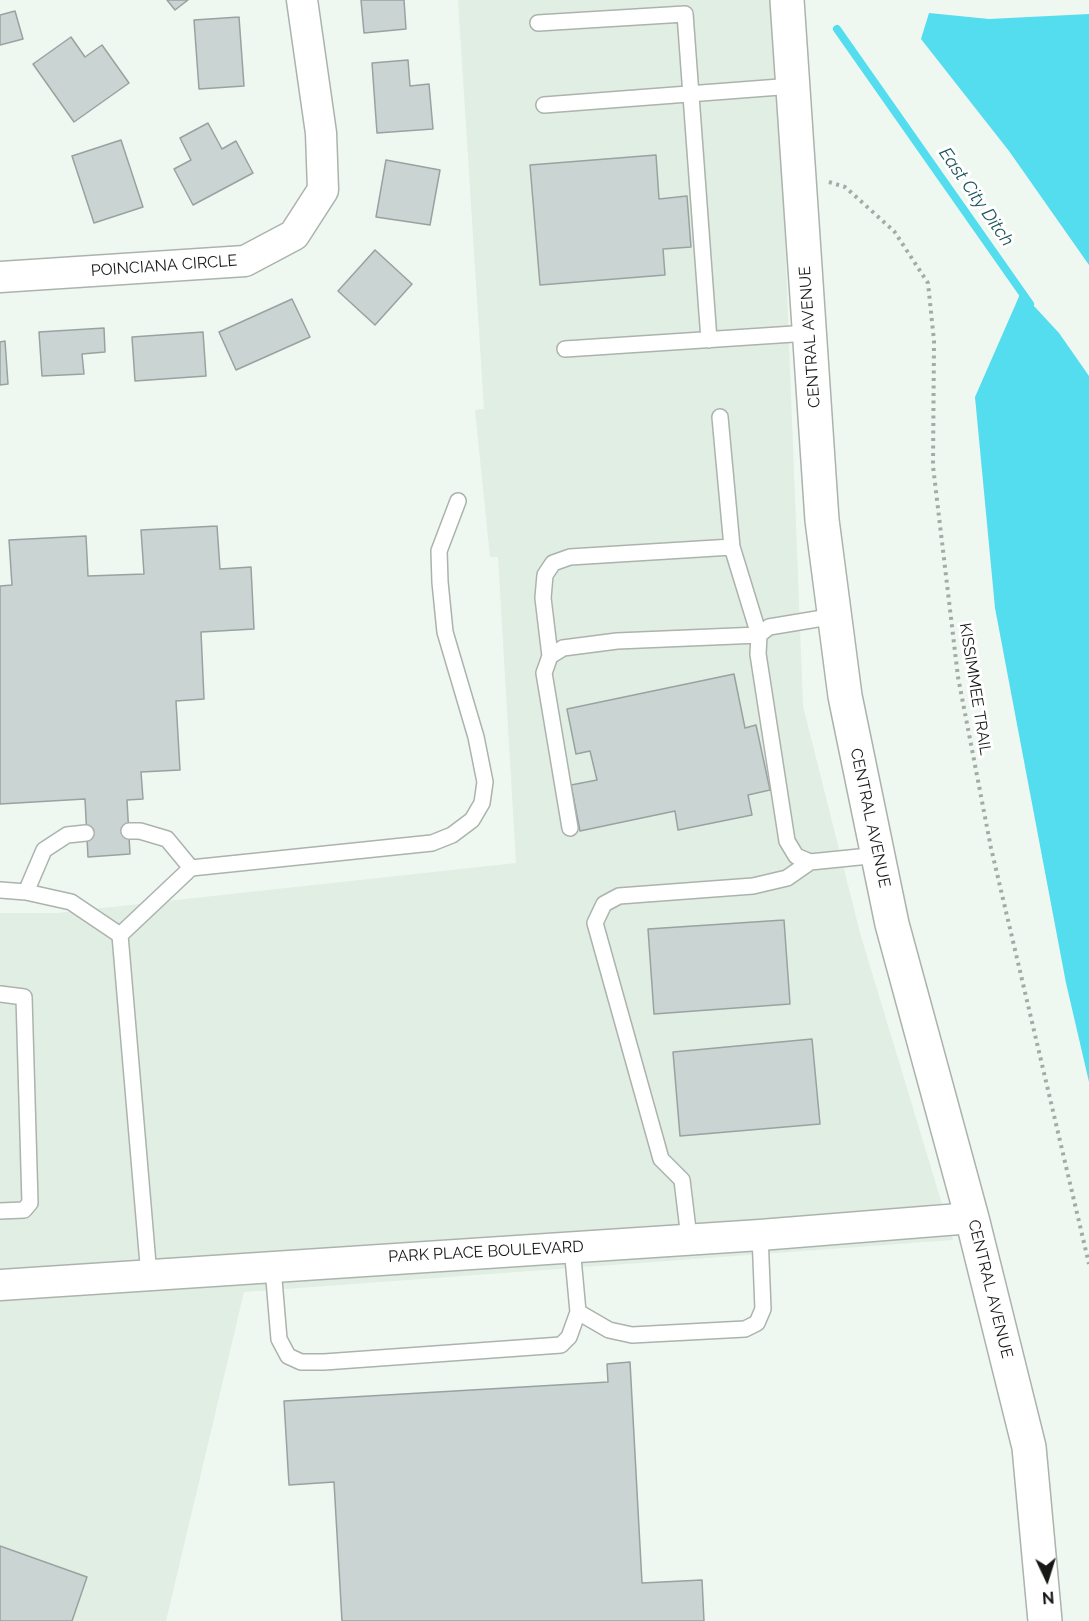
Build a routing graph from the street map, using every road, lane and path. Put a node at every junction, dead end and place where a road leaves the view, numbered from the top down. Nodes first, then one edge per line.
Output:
1 (302, 0) edge
2 (787, 0) edge
3 (538, 23) dead end
4 (793, 86) junction
5 (691, 93) junction
6 (544, 105) dead end
7 (799, 172) junction
8 (0, 277) edge
9 (809, 333) junction
10 (709, 340) junction
11 (565, 349) dead end
12 (720, 417) dead end
13 (458, 501) dead end
14 (732, 547) junction
15 (835, 616) junction
16 (759, 635) junction
17 (550, 656) junction
18 (570, 828) dead end
19 (129, 831) dead end
20 (86, 833) dead end
21 (880, 855) junction
22 (810, 862) junction
23 (191, 867) junction
24 (0, 890) edge
25 (26, 892) junction
26 (120, 935) junction
27 (0, 994) edge
28 (0, 1211) edge
29 (972, 1218) junction
30 (760, 1235) junction
31 (689, 1238) junction
32 (572, 1247) junction
33 (1089, 1264) edge
34 (273, 1268) junction
35 (149, 1276) junction
36 (0, 1285) edge
37 (578, 1312) junction
38 (1045, 1621) edge

1 - 8 street, POINCIANA CIRCLE
2 - 4 street, CENTRAL AVENUE
3 - 5 lane
4 - 5 lane
4 - 7 street, CENTRAL AVENUE
5 - 6 lane
5 - 10 lane
7 - 9 street, CENTRAL AVENUE
7 - 33 path, KISSIMMEE TRAIL
9 - 10 lane
9 - 15 street, CENTRAL AVENUE
10 - 11 lane
12 - 14 lane
13 - 23 lane
14 - 16 lane
14 - 17 lane
15 - 16 lane
15 - 21 street, CENTRAL AVENUE
16 - 17 lane
16 - 22 lane
17 - 18 lane
19 - 23 lane
20 - 25 lane
21 - 22 lane
21 - 29 street, CENTRAL AVENUE
22 - 31 lane
23 - 26 lane
24 - 25 lane
25 - 26 lane
26 - 35 lane
27 - 28 lane
29 - 30 street, PARK PLACE BOULEVARD
29 - 38 street, CENTRAL AVENUE
30 - 31 street, PARK PLACE BOULEVARD
30 - 37 lane
31 - 32 street, PARK PLACE BOULEVARD
32 - 34 street, PARK PLACE BOULEVARD
32 - 37 lane
34 - 35 street, PARK PLACE BOULEVARD
34 - 37 lane
35 - 36 street, PARK PLACE BOULEVARD

